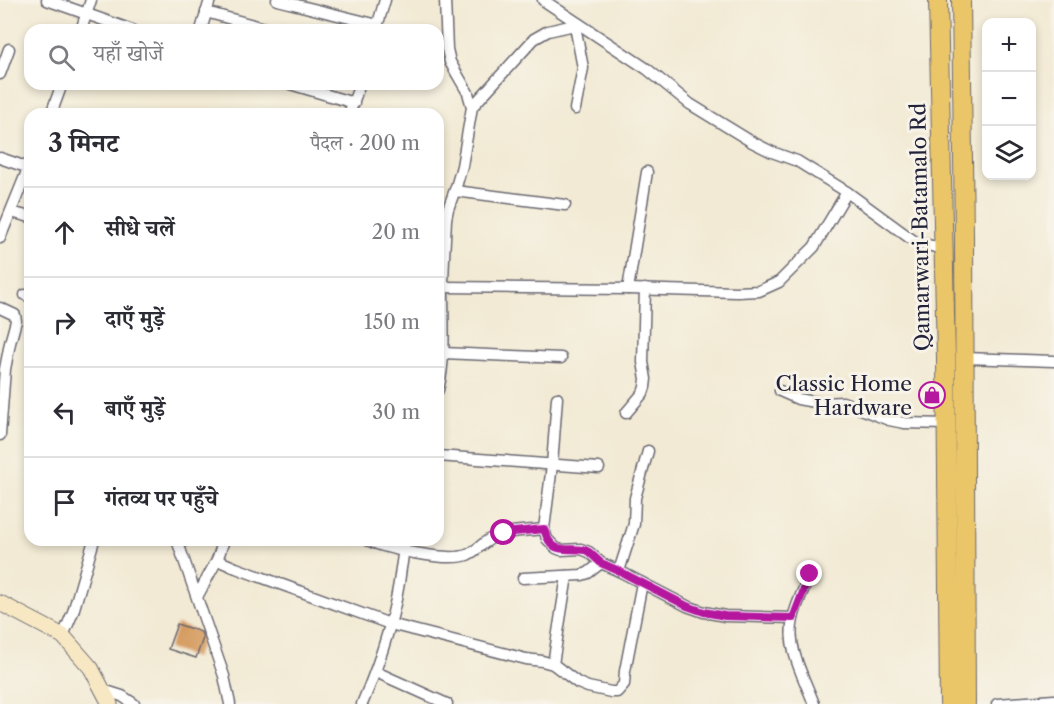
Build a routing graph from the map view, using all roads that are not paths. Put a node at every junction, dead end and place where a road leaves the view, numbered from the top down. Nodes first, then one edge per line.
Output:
1 (47, 0) edge
2 (91, 0) edge
3 (210, 0) edge
4 (277, 0) edge
5 (385, 0) edge
6 (445, 0) edge
7 (543, 0) edge
8 (938, 0) edge
9 (961, 0) edge
10 (304, 4) edge
11 (206, 12) junction
12 (87, 14) junction
13 (83, 24) edge
14 (115, 24) edge
15 (203, 24) edge
16 (249, 24) edge
17 (365, 24) edge
18 (378, 24) edge
19 (577, 25) junction
20 (9, 49) dead end
21 (0, 74) edge
22 (60, 90) edge
23 (305, 90) edge
24 (358, 90) edge
25 (472, 107) junction
26 (53, 108) edge
27 (350, 108) edge
28 (352, 108) edge
29 (575, 110) dead end
30 (0, 158) edge
31 (24, 165) edge
32 (647, 172) dead end
33 (24, 179) edge
34 (455, 190) junction
35 (847, 192) junction
36 (565, 205) dead end
37 (444, 210) edge
38 (11, 212) junction
39 (24, 215) edge
40 (0, 238) edge
41 (942, 249) junction
42 (444, 287) edge
43 (628, 289) junction
44 (645, 289) junction
45 (0, 308) edge
46 (444, 353) edge
47 (561, 358) dead end
48 (964, 358) junction
49 (1054, 361) edge
50 (780, 391) dead end
51 (557, 398) dead end
52 (626, 413) dead end
53 (946, 424) junction
54 (0, 435) edge
55 (648, 451) dead end
56 (444, 456) edge
57 (552, 465) junction
58 (599, 468) dead end
59 (544, 529) junction
60 (92, 546) edge
61 (179, 546) edge
62 (222, 546) edge
63 (404, 546) edge
64 (408, 546) edge
65 (217, 560) junction
66 (601, 563) junction
67 (619, 571) junction
68 (810, 574) dead end
69 (567, 576) junction
70 (523, 578) dead end
71 (642, 583) junction
72 (197, 597) junction
73 (0, 603) edge
74 (793, 618) junction
75 (390, 624) junction
76 (63, 636) junction
77 (553, 664) junction
78 (376, 672) junction
79 (106, 697) edge
80 (1054, 700) edge
81 (134, 704) edge
82 (230, 704) edge
83 (362, 704) edge
84 (447, 704) edge
85 (814, 704) edge
86 (949, 704) edge
87 (966, 704) edge
88 (997, 704) edge

1 - 12 street
2 - 12 street
3 - 11 street
4 - 10 street
5 - 18 street
6 - 25 street
7 - 19 street
8 - 41 main road, Qamarwari-Batamalo Rd
9 - 48 main road, Qamarwari-Batamalo Rd
10 - 17 street
11 - 15 street
11 - 16 street
12 - 13 street
12 - 14 street
19 - 25 street
19 - 29 street
19 - 35 street
20 - 21 street
22 - 26 street
23 - 27 street
24 - 28 street
25 - 34 street
30 - 31 street
32 - 43 street
33 - 38 street
34 - 36 street
34 - 37 street
35 - 41 street
35 - 44 street
38 - 39 street
38 - 40 street
41 - 53 main road, Qamarwari-Batamalo Rd
42 - 43 street
43 - 44 street
44 - 52 street
45 - 54 street
46 - 47 street
48 - 49 street
48 - 87 main road, Qamarwari-Batamalo Rd
50 - 53 street
51 - 57 street
53 - 86 main road, Qamarwari-Batamalo Rd
55 - 67 street
56 - 57 street
57 - 58 street
57 - 59 street
59 - 64 street
59 - 66 street
60 - 76 street
61 - 72 street
62 - 65 street
63 - 75 street
65 - 72 street
65 - 75 street
66 - 67 street
66 - 69 street
67 - 71 street
68 - 74 street
69 - 70 street
69 - 77 street
71 - 74 street
71 - 77 street
72 - 82 street
73 - 76 street
74 - 85 street
75 - 77 street
75 - 78 street
76 - 79 street
78 - 83 street
78 - 84 street
79 - 81 street
80 - 88 street

